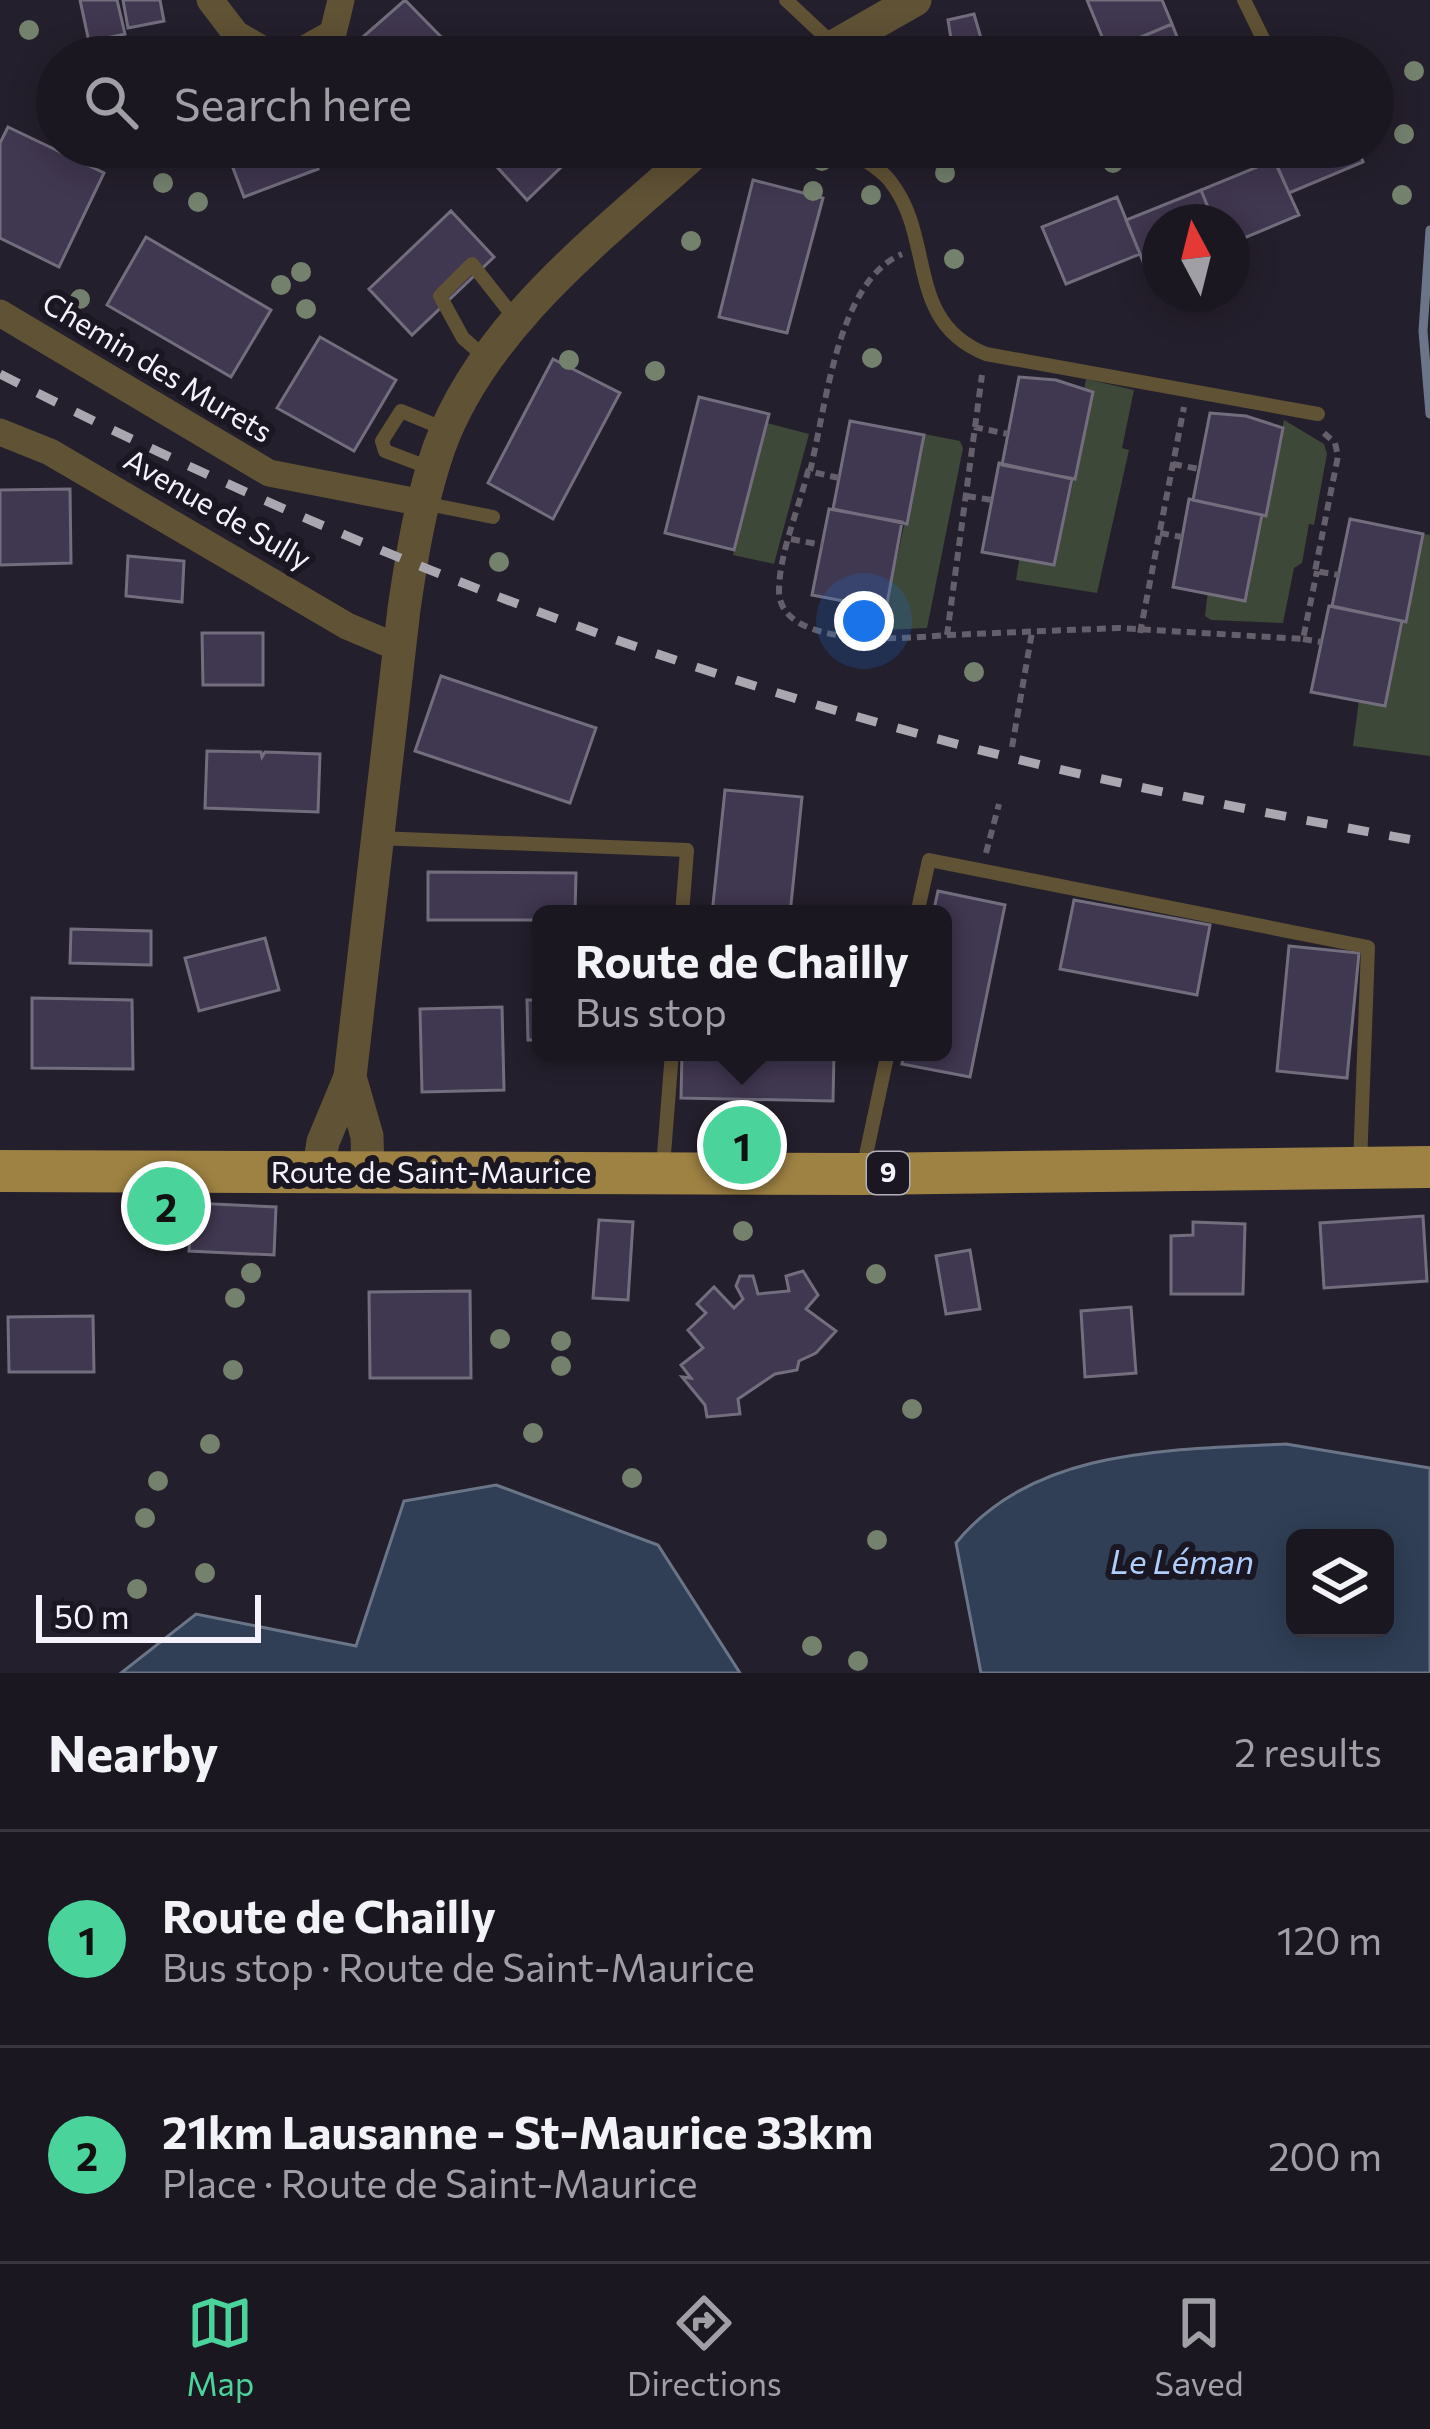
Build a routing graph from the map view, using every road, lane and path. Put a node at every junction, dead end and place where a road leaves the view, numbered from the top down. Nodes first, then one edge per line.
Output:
1 (210, 0) edge
2 (341, 0) edge
3 (786, 0) edge
4 (915, 0) edge
5 (1244, 0) edge
6 (239, 36) edge
7 (328, 36) edge
8 (813, 36) edge
9 (851, 36) edge
10 (1261, 36) edge
11 (679, 168) edge
12 (873, 168) edge
13 (916, 248) junction
14 (0, 313) edge
15 (518, 320) junction
16 (986, 354) junction
17 (488, 359) junction
18 (1187, 387) junction
19 (1311, 413) joint
20 (974, 427) junction
21 (447, 430) junction
22 (0, 432) edge
23 (1008, 434) dead end
24 (1173, 464) junction
25 (433, 469) junction
26 (1199, 469) dead end
27 (810, 472) junction
28 (839, 478) dead end
29 (967, 496) junction
30 (992, 500) dead end
31 (423, 503) junction
32 (493, 517) dead end
33 (1160, 533) junction
34 (1182, 537) dead end
35 (791, 539) junction
36 (822, 545) dead end
37 (1317, 572) junction
38 (1339, 575) dead end
39 (1032, 632) junction
40 (1140, 633) junction
41 (947, 635) junction
42 (1304, 639) junction
43 (1321, 642) dead end
44 (399, 647) junction
45 (1012, 747) dead end
46 (999, 804) dead end
47 (377, 838) junction
48 (981, 869) junction
49 (683, 905) edge
50 (919, 905) edge
51 (671, 1061) edge
52 (886, 1061) edge
53 (350, 1078) junction
54 (1430, 1167) edge
55 (1360, 1169) junction
56 (0, 1171) edge
57 (318, 1174) junction
58 (368, 1174) junction
59 (663, 1174) junction
60 (862, 1174) junction

1 - 6 street
2 - 7 street
3 - 8 lane
4 - 9 street
5 - 10 lane
11 - 15 street
12 - 13 lane
13 - 16 lane
13 - 27 path
14 - 31 street, Chemin des Murets
15 - 17 street
15 - 17 lane
16 - 18 lane
16 - 20 path
17 - 21 street
18 - 19 lane
18 - 24 path
19 - 37 path
20 - 23 path
20 - 29 path
21 - 25 street
21 - 25 lane
22 - 44 street, Avenue de Sully
24 - 26 path
24 - 33 path
25 - 31 street
27 - 28 path
27 - 35 path
29 - 30 path
29 - 41 path
31 - 32 lane
31 - 44 street
33 - 34 path
33 - 40 path
35 - 36 path
35 - 41 path
37 - 38 path
37 - 42 path
39 - 40 path
39 - 41 path
39 - 45 path
40 - 42 path
42 - 43 path
44 - 47 street
46 - 48 path
47 - 49 lane
47 - 53 street
48 - 50 lane
48 - 55 lane
51 - 59 lane
52 - 60 lane
53 - 57 street
53 - 58 street
54 - 55 main road, Route de Saint-Maurice / 9
55 - 60 main road, Route de Saint-Maurice / 9
56 - 57 main road, Route de Saint-Maurice / 9
57 - 58 main road, Route de Saint-Maurice / 9
58 - 59 main road, Route de Saint-Maurice / 9
59 - 60 main road, Route de Saint-Maurice / 9

